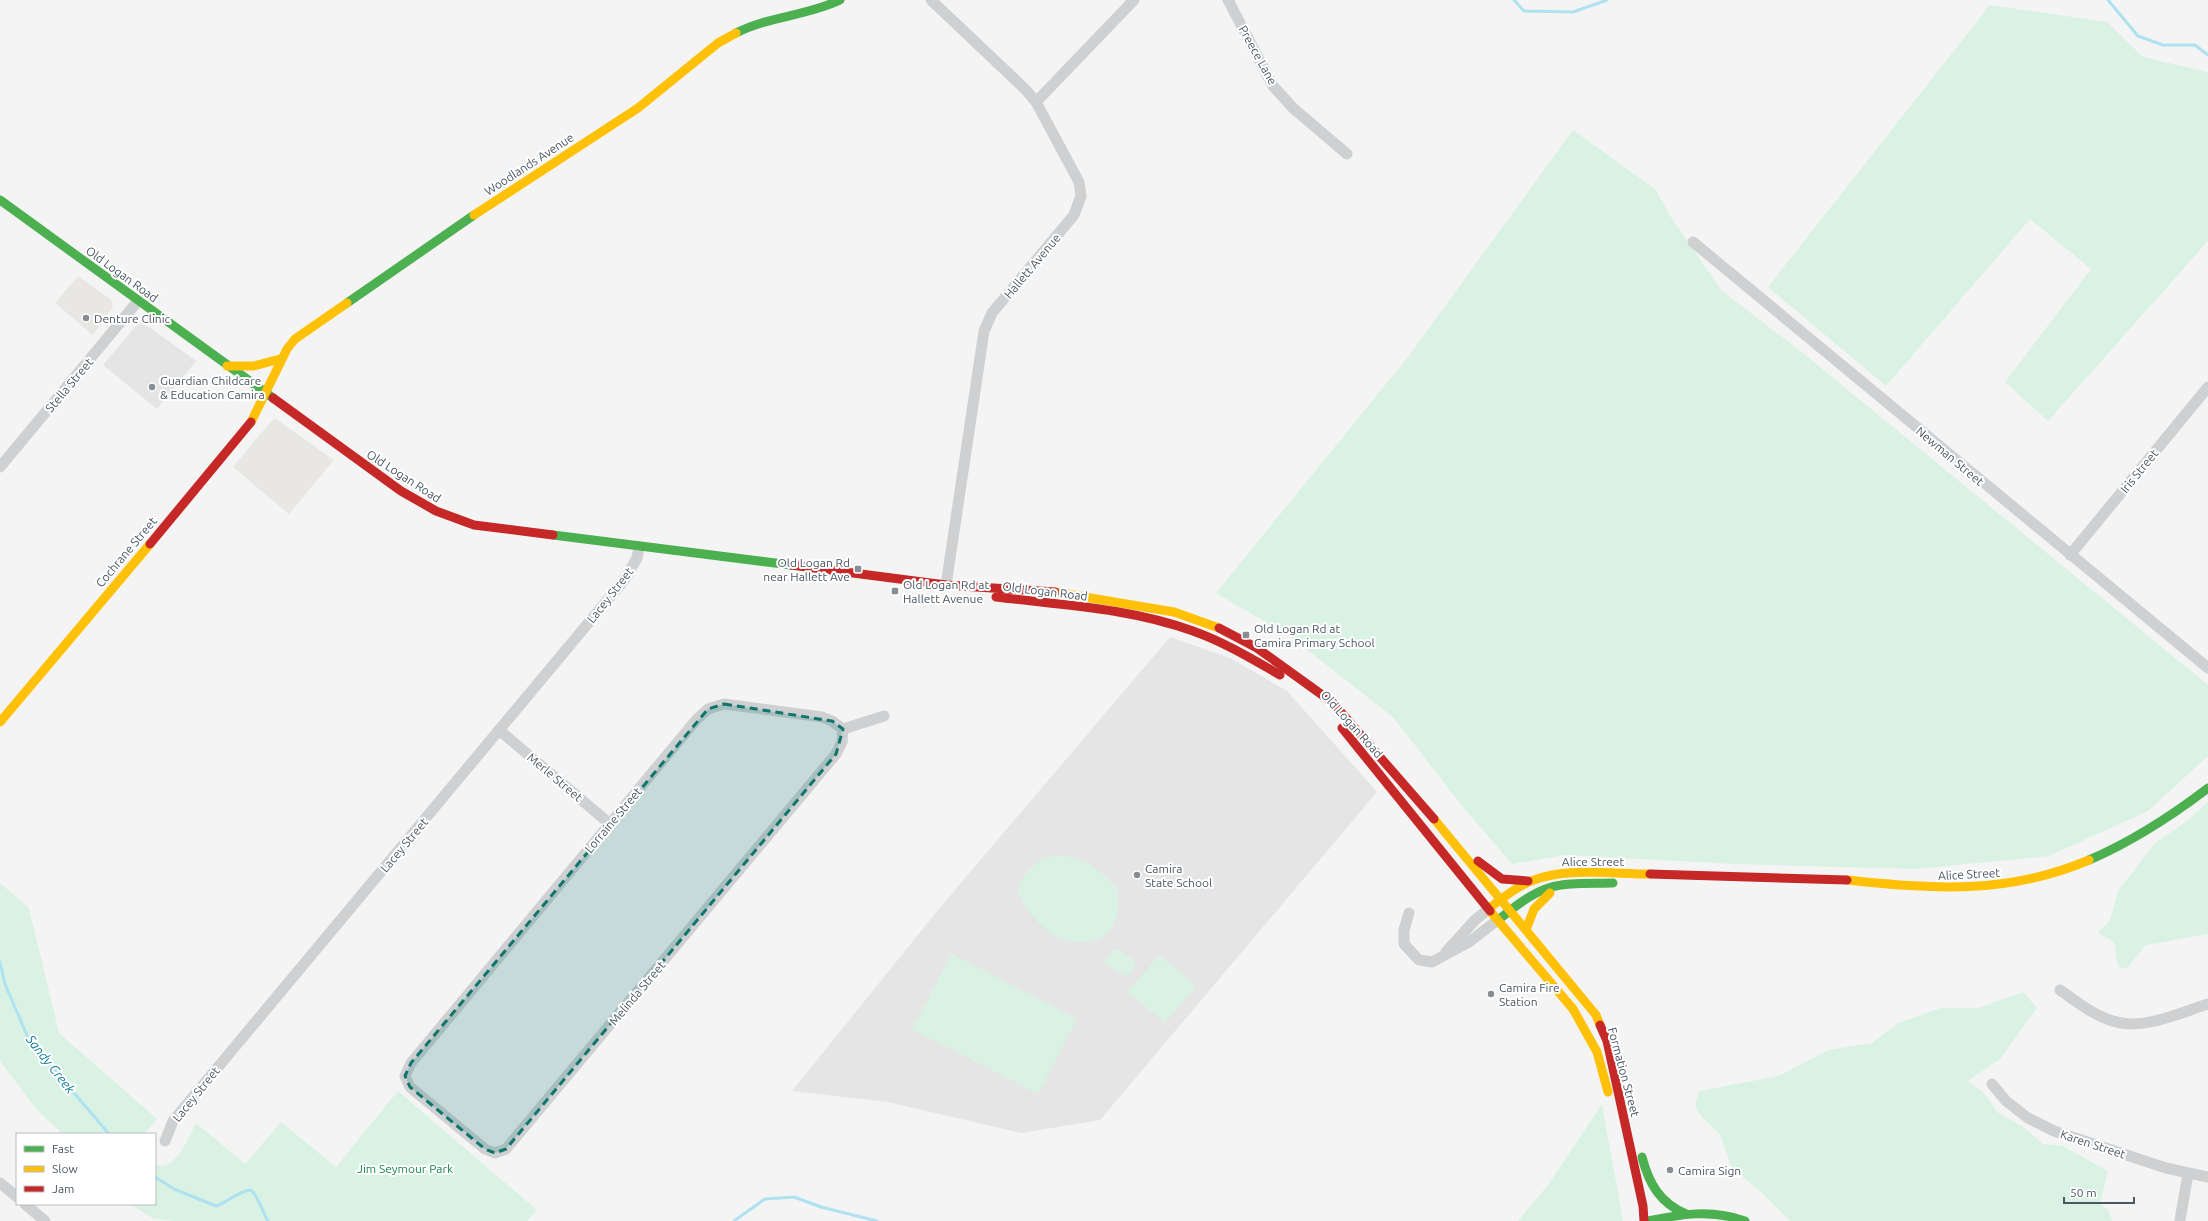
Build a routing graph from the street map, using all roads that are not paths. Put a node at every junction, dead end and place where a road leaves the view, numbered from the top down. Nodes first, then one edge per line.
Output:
1 (840, 0) edge
2 (931, 0) edge
3 (1134, 0) edge
4 (1228, 0) edge
5 (1036, 102) junction
6 (1347, 154) dead end
7 (2, 206) edge
8 (1693, 242) dead end
9 (138, 301) junction
10 (280, 359) junction
11 (227, 366) junction
12 (2208, 387) edge
13 (265, 394) junction
14 (0, 467) edge
15 (639, 547) junction
16 (2070, 555) junction
17 (946, 585) junction
18 (2208, 668) edge
19 (1323, 708) dead end
20 (884, 716) dead end
21 (0, 722) edge
22 (1338, 723) dead end
23 (843, 729) junction
24 (499, 730) junction
25 (2208, 788) edge
26 (1436, 822) junction
27 (610, 824) junction
28 (1706, 877) junction
29 (1530, 881) junction
30 (1564, 885) junction
31 (1500, 899) junction
32 (1490, 908) junction
33 (1510, 910) junction
34 (1408, 913) dead end
35 (1499, 919) junction
36 (1526, 930) junction
37 (1442, 957) junction
38 (2060, 990) dead end
39 (2208, 1004) edge
40 (1607, 1041) junction
41 (405, 1076) joint
42 (1992, 1084) dead end
43 (165, 1141) dead end
44 (2188, 1174) junction
45 (2208, 1177) edge
46 (0, 1183) edge
47 (16, 1196) edge
48 (26, 1205) edge
49 (1686, 1214) junction
50 (2180, 1220) edge
51 (45, 1221) edge
52 (1644, 1221) edge
53 (1648, 1221) edge
54 (1675, 1221) edge
55 (1745, 1221) edge

1 - 10 main road, Woodlands Avenue
2 - 5 street, Hallett Avenue
3 - 5 street
4 - 6 street, Preece Lane
5 - 17 street, Hallett Avenue
7 - 9 main road, Old Logan Road
8 - 16 street, Newman Street
9 - 11 main road, Old Logan Road
9 - 14 street, Stella Street
10 - 11 main road
10 - 13 main road, Woodlands Avenue
11 - 13 main road, Old Logan Road
12 - 16 street, Iris Street
13 - 15 main road, Old Logan Road
13 - 21 main road, Cochrane Street
15 - 17 main road, Old Logan Road
15 - 24 street, Lacey Street
16 - 18 street, Newman Street
17 - 19 main road, Old Logan Road
17 - 26 main road, Old Logan Road
20 - 23 street
22 - 32 main road, Old Logan Road
23 - 27 street, Lorraine Street
23 - 41 street, Melinda Street
24 - 27 street, Merle Street
24 - 43 street, Lacey Street
25 - 28 main road, Alice Street
26 - 29 main road, Old Logan Road
26 - 31 main road, Old Logan Road
27 - 41 street, Lorraine Street
28 - 29 main road, Alice Street
28 - 30 main road, Alice Street
29 - 31 main road, Alice Street
30 - 33 main road, Alice Street
30 - 36 main road
31 - 32 main road, Alice Street
31 - 33 main road, Old Logan Road
32 - 35 main road, Old Logan Road
32 - 37 street
33 - 35 main road, Alice Street
33 - 36 main road, Formation Street
34 - 37 street
35 - 37 street
35 - 52 main road, Formation Street
36 - 40 main road, Formation Street
38 - 39 street
40 - 49 main road
40 - 52 main road, Formation Street
42 - 44 street, Karen Street
44 - 45 street, Karen Street
44 - 50 street
46 - 47 street
48 - 51 street
49 - 53 main road
49 - 54 main road
49 - 55 main road

